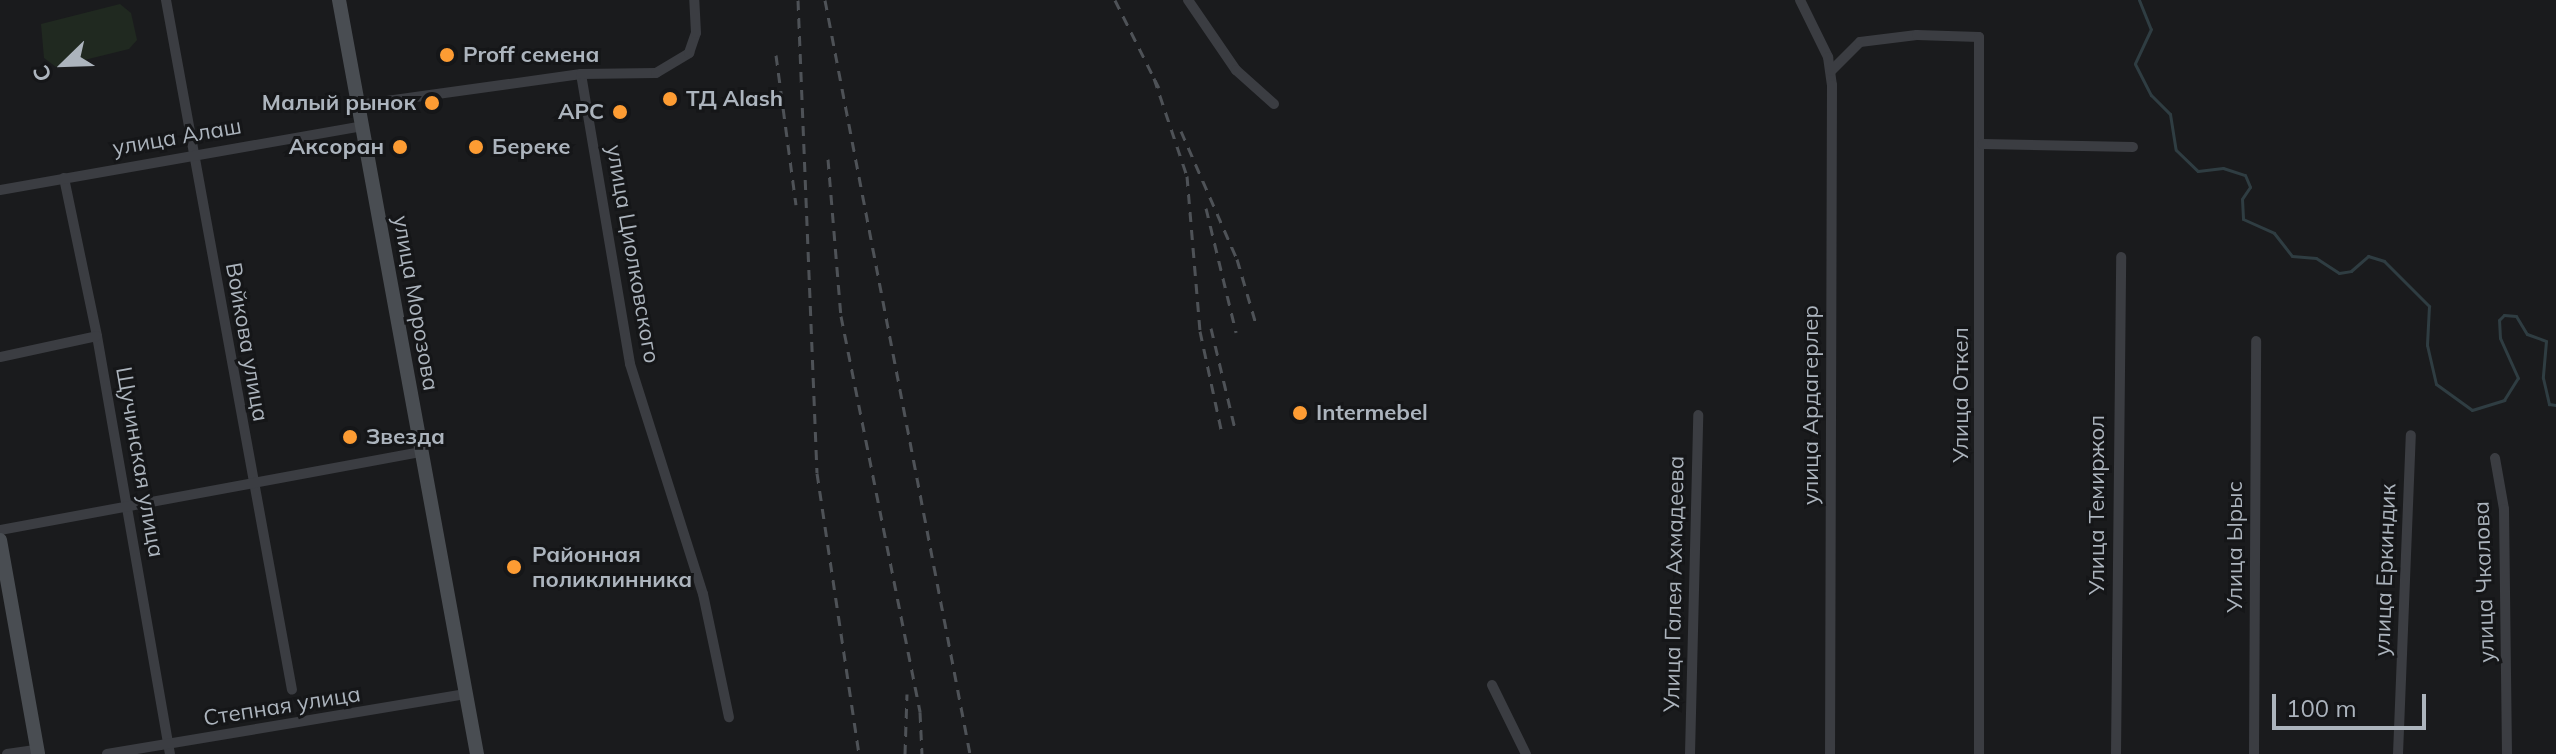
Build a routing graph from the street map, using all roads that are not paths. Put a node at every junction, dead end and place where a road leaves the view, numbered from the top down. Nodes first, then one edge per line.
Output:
1 (166, 0) edge
2 (339, 0) edge
3 (694, 0) edge
4 (1188, 0) edge
5 (1800, 0) edge
6 (1831, 71) junction
7 (581, 74) junction
8 (1274, 104) dead end
9 (358, 105) junction
10 (362, 126) junction
11 (1982, 144) junction
12 (2133, 147) dead end
13 (195, 154) junction
14 (64, 178) junction
15 (0, 190) edge
16 (2121, 257) dead end
17 (97, 336) junction
18 (2256, 341) dead end
19 (0, 357) edge
20 (1698, 415) dead end
21 (2411, 435) dead end
22 (420, 452) junction
23 (2495, 458) dead end
24 (250, 480) junction
25 (128, 504) junction
26 (0, 530) edge
27 (0, 540) edge
28 (1492, 685) dead end
29 (292, 690) dead end
30 (464, 694) junction
31 (729, 717) dead end
32 (169, 749) edge
33 (37, 752) edge
34 (7, 754) edge
35 (107, 754) edge
36 (477, 754) edge
37 (1526, 754) edge
38 (1690, 754) edge
39 (1830, 754) edge
40 (1979, 754) edge
41 (2116, 754) edge
42 (2254, 754) edge
43 (2398, 754) edge
44 (2507, 754) edge

1 - 13 street, Войкова улица
2 - 9 main road, улица Морозова
3 - 7 street
4 - 8 street
5 - 6 street, улица Ардагерлер
6 - 11 street, Улица Откел
6 - 39 street, улица Ардагерлер
7 - 9 street
7 - 31 street, улица Циолковского
9 - 10 main road, улица Морозова
10 - 13 street, улица Алаш
10 - 22 main road, улица Морозова
11 - 12 street
11 - 40 street, Улица Откел
13 - 14 street, улица Алаш
13 - 24 street, Войкова улица
14 - 15 street, улица Алаш
14 - 17 street, Щучинская улица
16 - 41 street, Улица Темиржол
17 - 19 street
17 - 25 street, Щучинская улица
18 - 42 street, Улица Ырыс
20 - 38 street, Улица Галея Ахмадеева
21 - 43 street, улица Еркиндик
22 - 24 street
22 - 30 main road, улица Морозова
23 - 44 street, улица Чкалова
24 - 25 street
24 - 29 street, Войкова улица
25 - 26 street
25 - 32 street, Щучинская улица
27 - 33 main road
28 - 37 street
30 - 32 street, Степная улица
30 - 36 main road, улица Морозова
32 - 35 street, Степная улица
33 - 34 street

